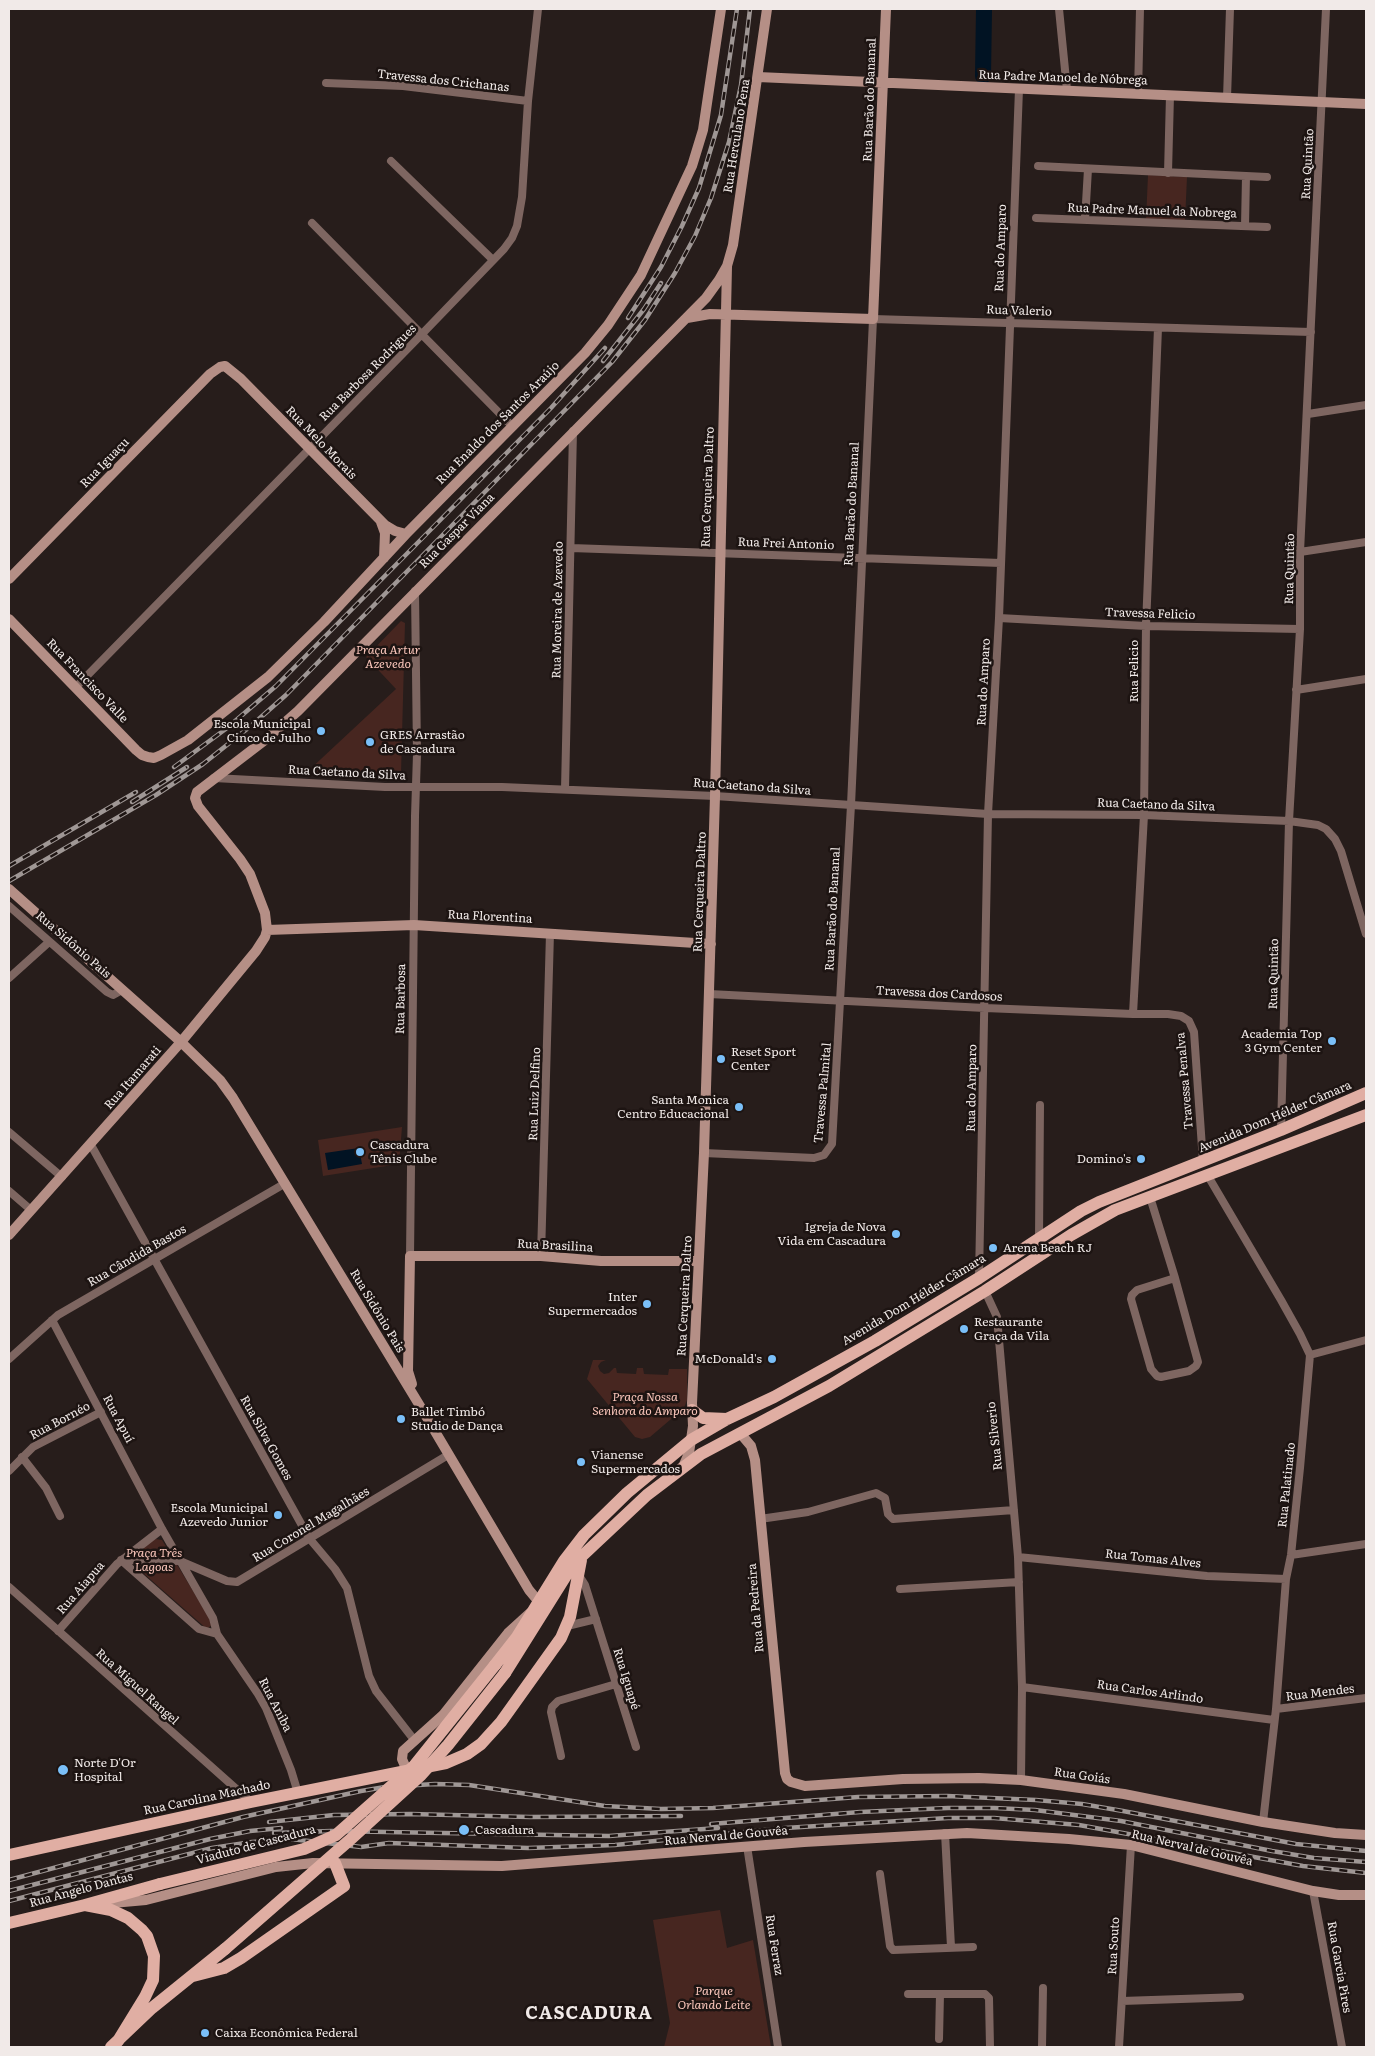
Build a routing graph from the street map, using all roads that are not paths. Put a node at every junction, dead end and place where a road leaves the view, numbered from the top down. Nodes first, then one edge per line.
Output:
1 (538, 9) edge
2 (721, 9) edge
3 (768, 9) edge
4 (886, 9) edge
5 (1059, 9) edge
6 (1140, 9) edge
7 (1230, 9) edge
8 (1326, 9) edge
9 (758, 76) junction
10 (883, 81) junction
11 (326, 83) dead end
12 (1019, 89) junction
13 (1067, 90) junction
14 (1138, 93) junction
15 (1170, 95) junction
16 (1227, 98) junction
17 (528, 101) junction
18 (1322, 103) junction
19 (1366, 104) edge
20 (391, 161) dead end
21 (1038, 166) dead end
22 (1088, 169) junction
23 (1168, 172) junction
24 (1246, 176) junction
25 (1267, 177) dead end
26 (1036, 218) dead end
27 (1085, 220) junction
28 (312, 223) dead end
29 (1245, 226) junction
30 (1267, 227) dead end
31 (494, 260) junction
32 (727, 266) junction
33 (726, 315) junction
34 (686, 318) junction
35 (873, 319) junction
36 (1009, 323) junction
37 (1158, 328) junction
38 (1311, 332) junction
39 (422, 334) junction
40 (220, 367) joint
41 (1366, 405) edge
42 (1308, 414) junction
43 (513, 427) junction
44 (573, 432) junction
45 (309, 449) junction
46 (381, 521) junction
47 (406, 534) junction
48 (1366, 542) edge
49 (571, 548) junction
50 (1300, 552) junction
51 (719, 553) junction
52 (384, 558) junction
53 (862, 558) junction
54 (1001, 563) junction
55 (9, 579) edge
56 (415, 591) junction
57 (999, 618) junction
58 (9, 620) edge
59 (1146, 626) junction
60 (1300, 629) junction
61 (1366, 679) edge
62 (76, 687) junction
63 (1296, 690) junction
64 (148, 757) joint
65 (214, 778) junction
66 (416, 788) junction
67 (565, 789) junction
68 (715, 796) junction
69 (851, 805) junction
70 (988, 814) junction
71 (1144, 815) junction
72 (1289, 821) junction
73 (9, 889) edge
74 (9, 906) edge
75 (414, 925) junction
76 (267, 930) junction
77 (550, 933) junction
78 (1366, 934) edge
79 (49, 942) junction
80 (711, 944) junction
81 (9, 978) edge
82 (119, 987) junction
83 (709, 994) junction
84 (841, 1000) junction
85 (984, 1008) junction
86 (1134, 1014) junction
87 (1168, 1014) joint
88 (182, 1042) junction
89 (1366, 1093) edge
90 (1040, 1105) dead end
91 (1366, 1115) edge
92 (1281, 1130) junction
93 (9, 1132) edge
94 (91, 1145) junction
95 (704, 1152) junction
96 (1203, 1162) junction
97 (1208, 1176) junction
98 (62, 1177) junction
99 (284, 1184) junction
100 (9, 1191) edge
101 (1150, 1197) junction
102 (31, 1210) junction
103 (9, 1235) edge
104 (1038, 1239) junction
105 (410, 1256) junction
106 (542, 1256) junction
107 (153, 1259) junction
108 (698, 1261) junction
109 (979, 1278) junction
110 (1175, 1278) junction
111 (985, 1291) junction
112 (52, 1320) junction
113 (1366, 1340) edge
114 (1310, 1355) junction
115 (9, 1359) edge
116 (420, 1406) junction
117 (692, 1410) junction
118 (101, 1412) junction
119 (727, 1419) junction
120 (740, 1433) junction
121 (691, 1440) junction
122 (448, 1455) junction
123 (22, 1457) junction
124 (683, 1467) junction
125 (9, 1471) edge
126 (1014, 1510) junction
127 (60, 1516) dead end
128 (760, 1519) junction
129 (162, 1529) junction
130 (309, 1538) junction
131 (1366, 1544) edge
132 (1291, 1555) junction
133 (581, 1557) junction
134 (1018, 1557) junction
135 (121, 1560) junction
136 (180, 1561) junction
137 (578, 1573) junction
138 (1286, 1578) junction
139 (1019, 1582) junction
140 (9, 1587) edge
141 (900, 1590) dead end
142 (536, 1607) junction
143 (596, 1619) junction
144 (567, 1626) junction
145 (58, 1631) junction
146 (217, 1634) junction
147 (500, 1669) junction
148 (616, 1684) junction
149 (1022, 1687) junction
150 (1366, 1698) edge
151 (1276, 1709) junction
152 (1274, 1720) junction
153 (415, 1741) junction
154 (636, 1747) dead end
155 (561, 1756) dead end
156 (411, 1771) junction
157 (1021, 1780) junction
158 (791, 1782) joint
159 (298, 1793) junction
160 (251, 1802) junction
161 (1263, 1822) junction
162 (945, 1833) junction
163 (1366, 1835) edge
164 (1131, 1845) junction
165 (747, 1846) junction
166 (9, 1855) edge
167 (336, 1863) junction
168 (880, 1874) dead end
169 (160, 1884) joint
170 (1313, 1891) junction
171 (1366, 1895) edge
172 (85, 1905) junction
173 (9, 1923) edge
174 (951, 1947) junction
175 (973, 1947) dead end
176 (193, 1976) junction
177 (1043, 1988) dead end
178 (908, 1994) dead end
179 (940, 1994) junction
180 (1240, 1997) dead end
181 (1122, 2001) junction
182 (939, 2039) dead end
183 (118, 2045) edge
184 (778, 2047) edge
185 (990, 2047) edge
186 (1042, 2047) edge
187 (1119, 2047) edge
188 (1342, 2047) edge

1 - 17 street, Rua Barbosa Rodrigues
2 - 43 main road, Rua Enaldo dos Santos Araújo
3 - 9 main road, Rua Herculano Pena
4 - 10 main road, Rua Barão do Bananal
5 - 13 street
6 - 14 street
7 - 16 street
8 - 18 street, Rua Quintão
9 - 10 main road, Rua Padre Manoel de Nóbrega
9 - 32 main road, Rua Herculano Pena
10 - 12 main road, Rua Padre Manoel de Nóbrega
10 - 35 main road, Rua Barão do Bananal
11 - 17 street, Travessa dos Crichanas
12 - 13 main road, Rua Padre Manoel de Nóbrega
12 - 36 street, Rua do Amparo
13 - 14 main road, Rua Padre Manoel de Nóbrega
14 - 15 main road, Rua Padre Manoel de Nóbrega
15 - 16 main road, Rua Padre Manoel de Nóbrega
15 - 23 street
16 - 18 main road, Rua Padre Manoel de Nóbrega
17 - 31 street, Rua Barbosa Rodrigues
18 - 19 main road, Rua Padre Manoel de Nóbrega
18 - 38 street, Rua Quintão
20 - 31 street
21 - 22 street
22 - 23 street
22 - 27 street
23 - 24 street
24 - 25 street
24 - 29 street
26 - 27 street, Rua Padre Manuel da Nobrega
27 - 29 street, Rua Padre Manuel da Nobrega
28 - 39 street
29 - 30 street, Rua Padre Manuel da Nobrega
31 - 39 street, Rua Barbosa Rodrigues
32 - 33 main road, Rua Cerqueira Daltro
32 - 34 main road, Rua Gaspar Viana
33 - 34 main road
33 - 35 main road, Rua Valerio
33 - 51 main road, Rua Cerqueira Daltro
34 - 44 main road, Rua Gaspar Viana
35 - 36 street, Rua Valerio
35 - 53 street, Rua Barão do Bananal
36 - 37 street, Rua Valerio
36 - 54 street, Rua do Amparo
37 - 38 street, Rua Valerio
37 - 59 street, Rua Felicio
38 - 42 street, Rua Quintão
39 - 43 street
39 - 45 street, Rua Barbosa Rodrigues
40 - 45 main road, Rua Melo Morais
40 - 55 main road, Rua Iguaçu
41 - 42 street
42 - 50 street, Rua Quintão
43 - 47 main road, Rua Enaldo dos Santos Araújo
44 - 49 street, Rua Moreira de Azevedo
44 - 56 main road, Rua Gaspar Viana
45 - 46 main road, Rua Melo Morais
45 - 62 street, Rua Barbosa Rodrigues
46 - 47 main road, Rua Melo Morais
46 - 52 main road
47 - 52 main road, Rua Enaldo dos Santos Araújo
48 - 50 street
49 - 51 street, Rua Frei Antonio
49 - 67 street, Rua Moreira de Azevedo
50 - 60 street, Rua Quintão
51 - 53 street, Rua Frei Antonio
51 - 68 main road, Rua Cerqueira Daltro
52 - 64 main road, Rua Enaldo dos Santos Araújo
53 - 54 street, Rua Frei Antonio
53 - 69 street, Rua Barão do Bananal
54 - 57 street, Rua do Amparo
56 - 65 main road, Rua Gaspar Viana
56 - 66 street, Rua Barbosa
57 - 59 street, Travessa Felicio
57 - 70 street, Rua do Amparo
58 - 62 main road, Rua Francisco Valle
59 - 60 street, Travessa Felicio
59 - 71 street, Rua Felicio
60 - 63 street, Rua Quintão
61 - 63 street
62 - 64 main road, Rua Francisco Valle
63 - 72 street, Rua Quintão
65 - 66 street, Rua Caetano da Silva
65 - 76 main road, Rua Gaspar Viana
66 - 67 street, Rua Caetano da Silva
66 - 75 street, Rua Barbosa
67 - 68 street, Rua Caetano da Silva
68 - 69 street, Rua Caetano da Silva
68 - 80 main road, Rua Cerqueira Daltro
69 - 70 street, Rua Caetano da Silva
69 - 84 street, Rua Barão do Bananal
70 - 71 street, Rua Caetano da Silva
70 - 85 street, Rua do Amparo
71 - 72 street, Rua Caetano da Silva
71 - 86 street, Rua Felicio
72 - 78 street, Rua Caetano da Silva
72 - 92 street, Rua Quintão
73 - 82 main road, Rua Sidônio Pais
74 - 79 street, Rua Sidônio Pais
75 - 76 main road, Rua Florentina
75 - 77 main road, Rua Florentina
75 - 105 street, Rua Barbosa
76 - 88 main road, Rua Itamarati
77 - 80 main road, Rua Florentina
77 - 106 street, Rua Luiz Delfino
79 - 81 street
79 - 82 street, Rua Sidônio Pais
80 - 83 main road, Rua Cerqueira Daltro
82 - 88 main road, Rua Sidônio Pais
83 - 84 street, Travessa dos Cardosos
83 - 95 main road, Rua Cerqueira Daltro
84 - 85 street, Travessa dos Cardosos
84 - 95 street, Travessa Palmital
85 - 86 street, Travessa dos Cardosos
85 - 109 street, Rua do Amparo
86 - 87 street, Travessa dos Cardosos
87 - 96 street, Travessa Penalva
88 - 94 main road, Rua Itamarati
88 - 99 main road, Rua Sidônio Pais
89 - 92 main road, Avenida Dom Hélder Câmara
90 - 104 street
91 - 97 main road
92 - 96 main road, Avenida Dom Hélder Câmara
93 - 98 street
94 - 98 main road, Rua Itamarati
94 - 107 street, Rua Silva Gomes
95 - 108 main road, Rua Cerqueira Daltro
96 - 104 main road, Avenida Dom Hélder Câmara
97 - 101 main road
97 - 114 street
98 - 102 main road, Rua Itamarati
99 - 107 street, Rua Cândida Bastos
99 - 116 main road, Rua Sidônio Pais
100 - 102 street
101 - 110 street
101 - 111 main road
102 - 103 main road, Rua Itamarati
104 - 109 main road, Avenida Dom Hélder Câmara
105 - 106 main road, Rua Brasilina
105 - 116 main road, Rua Barbosa
106 - 108 main road, Rua Brasilina
107 - 112 street, Rua Cândida Bastos
107 - 130 street, Rua Silva Gomes
108 - 117 main road, Rua Cerqueira Daltro
109 - 119 main road, Avenida Dom Hélder Câmara
110 - 110 street
111 - 120 main road
111 - 126 street, Rua Silverio
112 - 115 street, Rua Cândida Bastos
112 - 118 street, Rua Apuí
113 - 114 street
114 - 132 street, Rua Palatinado
116 - 122 main road, Rua Sidônio Pais
117 - 119 main road
117 - 121 main road, Rua Cerqueira Daltro
118 - 123 street, Rua Bornéo
118 - 129 street, Rua Apuí
119 - 121 main road, Avenida Dom Hélder Câmara
120 - 124 main road
120 - 128 main road, Rua da Pedreira
121 - 124 main road, Rua Cerqueira Daltro
121 - 142 main road, Avenida Dom Hélder Câmara
122 - 130 street, Rua Coronel Magalhães
122 - 142 main road, Rua Sidônio Pais
123 - 125 street, Rua Bornéo
123 - 127 street
124 - 133 main road
126 - 128 street
126 - 134 street, Rua Silverio
128 - 158 main road, Rua da Pedreira
129 - 135 street
129 - 136 street
130 - 136 street, Rua Coronel Magalhães
130 - 153 street, Rua Silva Gomes
131 - 132 street
132 - 138 street, Rua Palatinado
133 - 137 main road
133 - 147 main road
134 - 138 street, Rua Tomas Alves
134 - 139 street, Rua Silverio
135 - 136 street
135 - 145 street, Rua Aiapua
135 - 146 street
136 - 146 street
137 - 143 street, Rua Iguapé
137 - 144 main road
138 - 151 street, Rua Palatinado
139 - 141 street
139 - 149 street, Rua Silverio
140 - 145 street, Rua Miguel Rangel
142 - 147 main road, Avenida Dom Hélder Câmara
142 - 153 main road, Avenida Dom Hélder Câmara
143 - 144 street
143 - 148 street, Rua Iguapé
144 - 156 main road
145 - 160 street, Rua Miguel Rangel
146 - 159 street, Rua Aniba
147 - 169 main road, Viaduto de Cascadura, bridge
147 - 176 main road, bridge
148 - 154 street, Rua Iguapé
148 - 155 street
149 - 152 street, Rua Carlos Arlindo
149 - 157 street, Rua Silverio
150 - 151 street, Rua Mendes
151 - 152 street, Rua Palatinado
152 - 161 street, Rua Palatinado
153 - 156 main road, Avenida Dom Hélder Câmara
156 - 159 main road, Rua Carolina Machado
157 - 158 main road, Rua Goiás
157 - 161 main road, Rua Goiás
159 - 160 main road, Rua Carolina Machado
160 - 166 main road, Rua Carolina Machado
161 - 163 main road, Rua Goiás
162 - 164 main road, Rua Nerval de Gouvêa
162 - 165 main road, Rua Nerval de Gouvêa
162 - 174 street
164 - 170 main road, Rua Nerval de Gouvêa
164 - 181 street, Rua Souto
165 - 167 main road, Rua Nerval de Gouvêa
165 - 184 street, Rua Ferraz
167 - 172 main road, Rua Nerval de Gouvêa
167 - 176 main road
168 - 174 street
169 - 172 main road, Rua Angelo Dantas
170 - 171 main road, Rua Nerval de Gouvêa
170 - 188 street, Rua Garcia Pires
172 - 173 main road, Rua Angelo Dantas
172 - 183 main road
174 - 175 street
176 - 183 main road
177 - 186 street
178 - 179 street
179 - 182 street
179 - 185 street
180 - 181 street
181 - 187 street, Rua Souto

